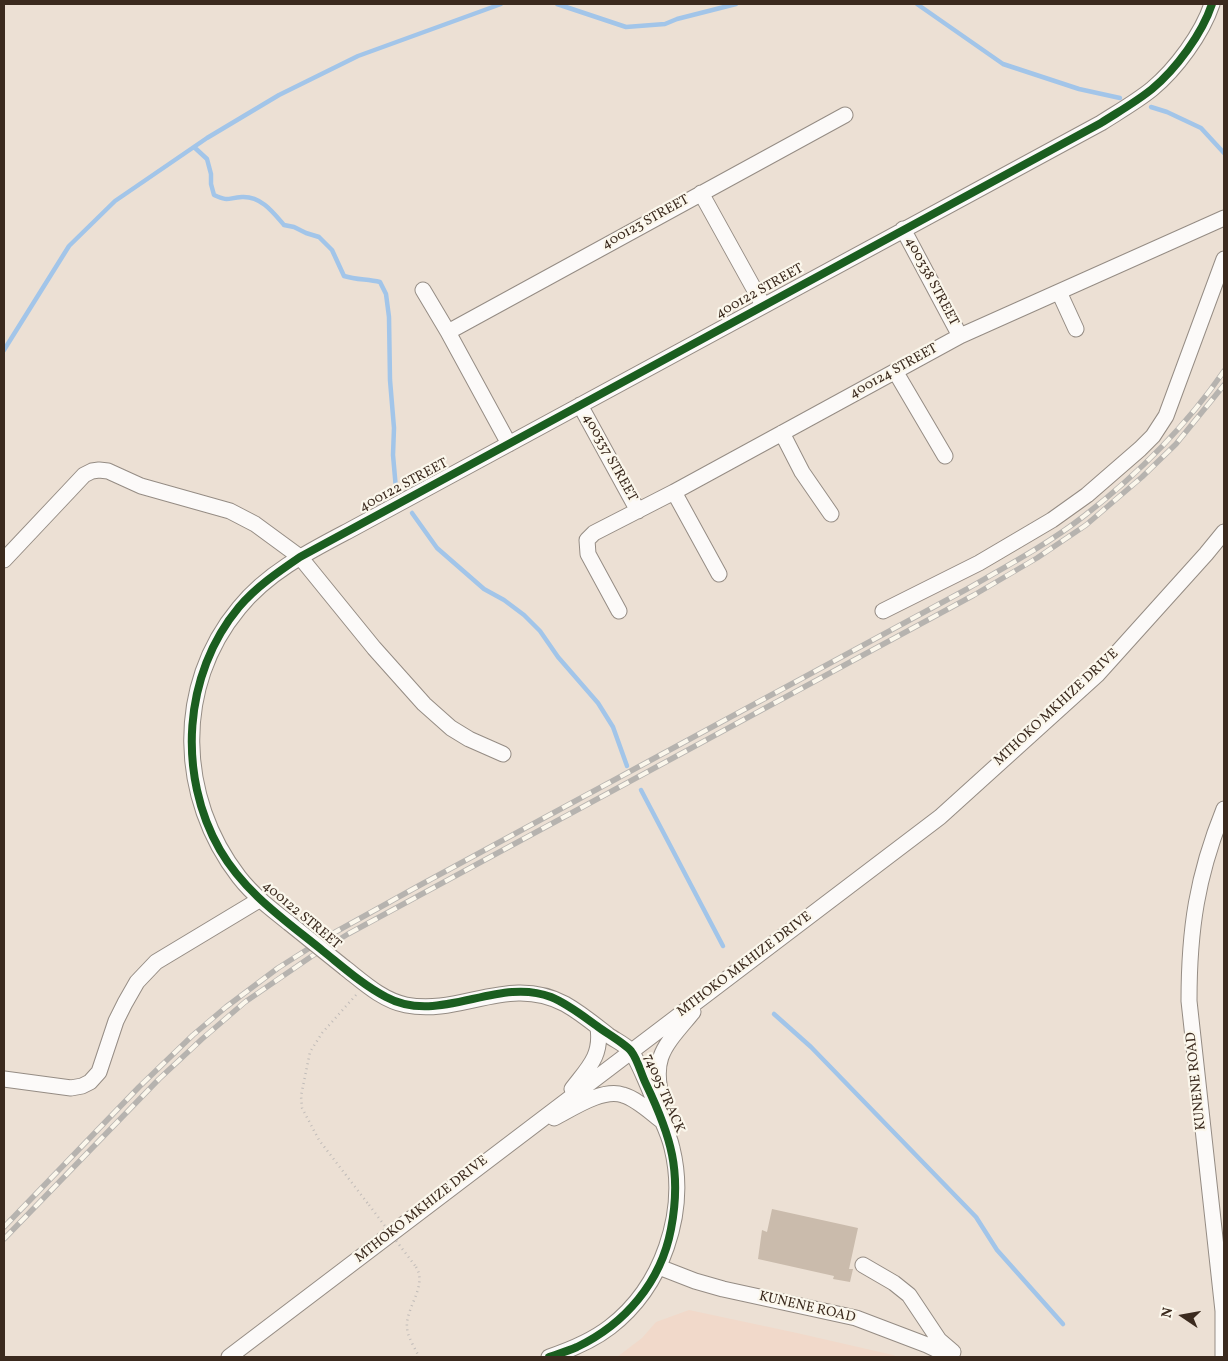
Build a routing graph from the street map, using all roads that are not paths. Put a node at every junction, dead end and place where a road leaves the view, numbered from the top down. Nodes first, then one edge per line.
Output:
1 (1212, 4) edge
2 (845, 115) dead end
3 (701, 193) junction
4 (1224, 218) edge
5 (903, 229) junction
6 (1224, 259) edge
7 (423, 290) dead end
8 (1059, 292) junction
9 (763, 305) junction
10 (1076, 329) dead end
11 (448, 332) junction
12 (960, 336) junction
13 (895, 371) junction
14 (580, 405) junction
15 (782, 433) junction
16 (508, 444) junction
17 (945, 456) dead end
18 (674, 492) junction
19 (638, 511) junction
20 (831, 514) dead end
21 (1224, 532) edge
22 (300, 557) junction
23 (4, 560) edge
24 (720, 574) dead end
25 (882, 610) dead end
26 (619, 611) dead end
27 (503, 754) dead end
28 (1224, 809) edge
29 (259, 900) junction
30 (710, 992) junction
31 (598, 1028) junction
32 (630, 1051) junction
33 (4, 1078) edge
34 (558, 1106) junction
35 (663, 1122) junction
36 (520, 1134) junction
37 (672, 1147) junction
38 (863, 1265) dead end
39 (659, 1267) junction
40 (229, 1357) edge
41 (549, 1357) edge
42 (952, 1357) edge
43 (960, 1357) edge
44 (1223, 1357) edge

1 - 5 street, 400122 STREET
2 - 3 street, 400123 STREET
3 - 9 street
3 - 11 street, 400123 STREET
4 - 8 street, 400124 STREET
5 - 9 street, 400122 STREET
5 - 12 street, 400338 STREET
6 - 25 street
7 - 11 street
8 - 10 street
8 - 12 street, 400124 STREET
9 - 14 street, 400122 STREET
11 - 16 street
12 - 13 street, 400124 STREET
13 - 15 street, 400124 STREET
13 - 17 street
14 - 16 street, 400122 STREET
14 - 19 street, 400337 STREET
15 - 18 street, 400124 STREET
15 - 20 street
16 - 22 street, 400122 STREET
18 - 19 street, 400124 STREET
18 - 24 street
19 - 26 street, 400124 STREET
21 - 30 street, MTHOKO MKHIZE DRIVE
22 - 23 street
22 - 27 street
22 - 29 street, 400122 STREET
28 - 44 street, KUNENE ROAD
29 - 31 street, 400122 STREET, bridge
29 - 33 street
30 - 32 street, MTHOKO MKHIZE DRIVE
30 - 37 street
31 - 32 street, 400122 STREET
31 - 34 street
32 - 34 street, MTHOKO MKHIZE DRIVE
32 - 35 street, 74095 TRACK
34 - 36 street, MTHOKO MKHIZE DRIVE
35 - 36 street
35 - 37 street, 74095 TRACK
36 - 40 street, MTHOKO MKHIZE DRIVE
37 - 39 street, 74095 TRACK
38 - 43 street
39 - 41 street, 74095 TRACK
39 - 42 street, KUNENE ROAD

